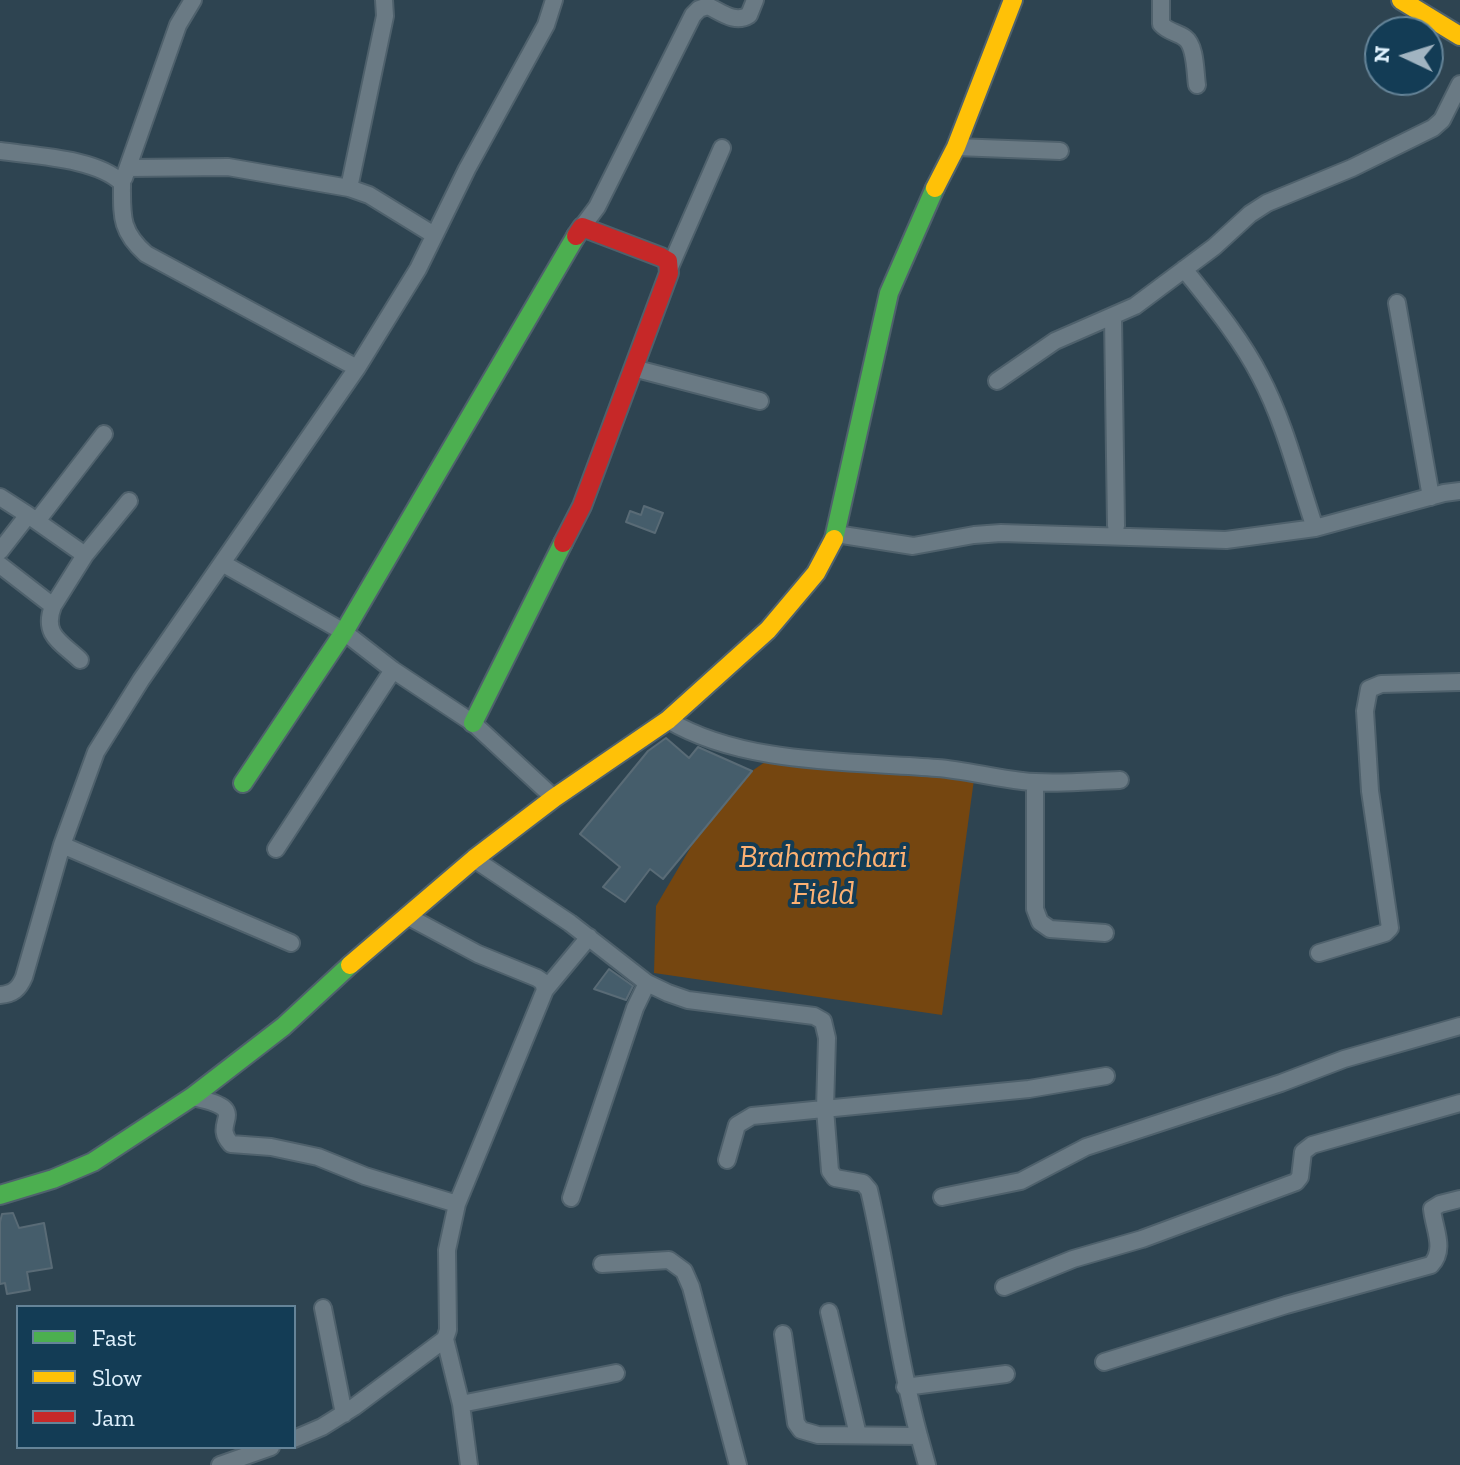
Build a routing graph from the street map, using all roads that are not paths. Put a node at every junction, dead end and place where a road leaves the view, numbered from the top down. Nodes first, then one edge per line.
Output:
1 (193, 0) edge
2 (384, 0) edge
3 (554, 0) edge
4 (755, 0) edge
5 (1013, 0) edge
6 (1161, 0) edge
7 (1401, 0) edge
8 (1460, 36) edge
9 (1460, 84) edge
10 (1197, 85) dead end
11 (956, 147) junction
12 (722, 148) dead end
13 (0, 151) edge
14 (1060, 151) dead end
15 (125, 176) junction
16 (349, 188) junction
17 (582, 227) junction
18 (434, 235) junction
19 (670, 267) junction
20 (1184, 269) junction
21 (1397, 303) dead end
22 (1113, 317) junction
23 (357, 368) junction
24 (633, 368) junction
25 (997, 381) dead end
26 (760, 401) dead end
27 (104, 434) dead end
28 (1460, 491) edge
29 (0, 497) edge
30 (1431, 497) junction
31 (129, 501) dead end
32 (33, 518) junction
33 (1116, 526) dead end
34 (1315, 528) junction
35 (836, 534) junction
36 (0, 551) edge
37 (85, 555) junction
38 (222, 563) junction
39 (0, 565) edge
40 (53, 606) junction
41 (344, 632) junction
42 (80, 660) dead end
43 (393, 670) junction
44 (1460, 682) edge
45 (668, 720) junction
46 (473, 723) junction
47 (1120, 780) dead end
48 (1035, 782) junction
49 (243, 783) dead end
50 (554, 798) junction
51 (62, 845) junction
52 (276, 849) dead end
53 (474, 859) junction
54 (407, 916) junction
55 (1105, 933) dead end
56 (589, 937) junction
57 (291, 943) dead end
58 (1319, 953) dead end
59 (647, 983) junction
60 (545, 990) junction
61 (0, 995) edge
62 (1460, 1026) edge
63 (1106, 1076) dead end
64 (192, 1097) junction
65 (1460, 1103) edge
66 (825, 1109) junction
67 (727, 1160) dead end
68 (0, 1195) edge
69 (942, 1197) dead end
70 (571, 1198) dead end
71 (1460, 1199) edge
72 (457, 1204) junction
73 (602, 1264) dead end
74 (1004, 1287) dead end
75 (323, 1308) dead end
76 (829, 1312) dead end
77 (783, 1334) dead end
78 (445, 1339) junction
79 (1104, 1362) dead end
80 (616, 1373) dead end
81 (1006, 1374) dead end
82 (905, 1387) junction
83 (461, 1404) junction
84 (344, 1414) junction
85 (858, 1435) junction
86 (919, 1436) junction
87 (296, 1438) edge
88 (265, 1449) edge
89 (220, 1465) edge
90 (469, 1465) edge
91 (738, 1465) edge
92 (927, 1465) edge

1 - 15 street
2 - 16 street
3 - 18 street
4 - 17 street
5 - 11 street
6 - 10 street
7 - 8 street
9 - 20 street
11 - 14 street
11 - 35 street
12 - 19 street
13 - 15 street
15 - 16 street
15 - 23 street
16 - 18 street
17 - 19 street
17 - 41 street
18 - 23 street
19 - 24 street
20 - 22 street
20 - 34 street
21 - 30 street
22 - 25 street
22 - 33 street
23 - 38 street
24 - 26 street
24 - 46 street
27 - 32 street
28 - 30 street
29 - 32 street
30 - 34 street
31 - 37 street
32 - 36 street
32 - 37 street
34 - 35 street
35 - 45 street
37 - 40 street
38 - 41 street
38 - 51 street
39 - 40 street
40 - 42 street
41 - 43 street
41 - 49 street
43 - 46 street
43 - 52 street
44 - 58 street
45 - 48 street
45 - 50 street
46 - 50 street
47 - 48 street
48 - 55 street
50 - 53 street
51 - 57 street
51 - 61 street
53 - 54 street
53 - 56 street
54 - 60 street
54 - 64 street
56 - 59 street
56 - 60 street
59 - 66 street
59 - 70 street
60 - 72 street
62 - 69 street
63 - 66 street
64 - 68 street
64 - 72 street
65 - 74 street
66 - 67 street
66 - 82 street
71 - 79 street
72 - 78 street
73 - 91 street
75 - 84 street
76 - 85 street
77 - 85 street
78 - 83 street
78 - 84 street
80 - 83 street
81 - 82 street
82 - 86 street
83 - 90 street
84 - 87 street
85 - 86 street
86 - 92 street
88 - 89 street

